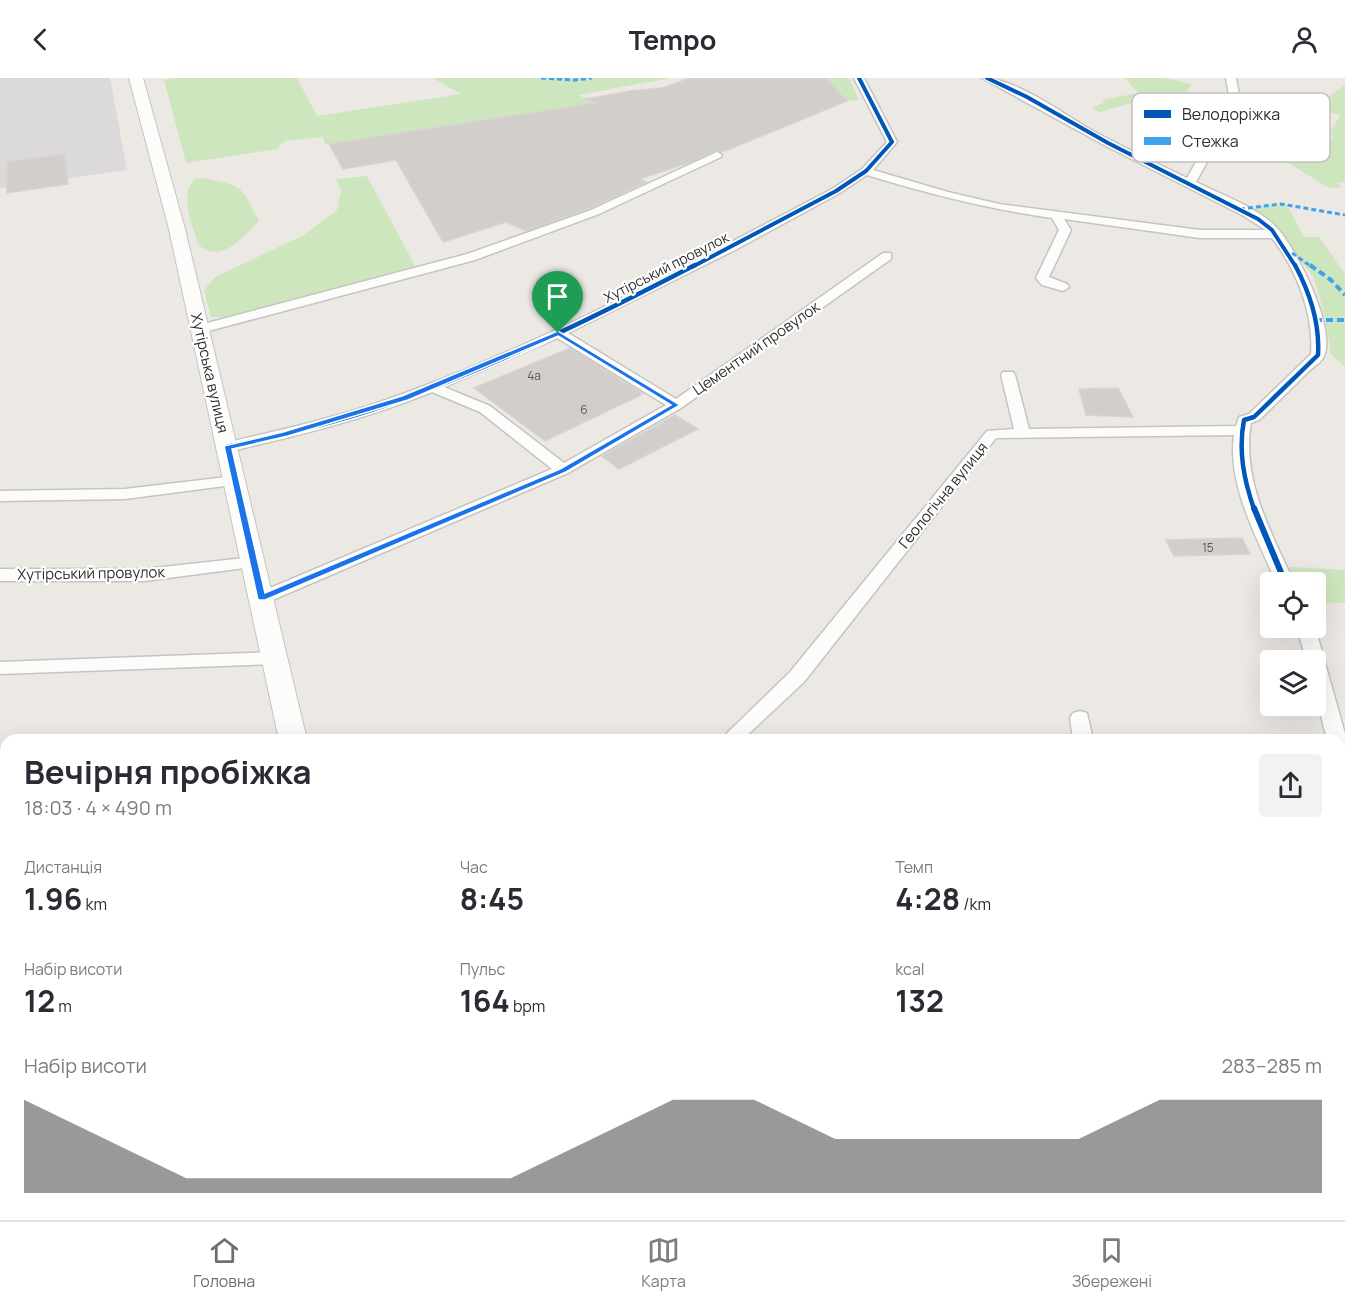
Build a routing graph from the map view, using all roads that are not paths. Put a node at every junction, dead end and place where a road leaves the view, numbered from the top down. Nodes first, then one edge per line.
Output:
1 (136, 78) edge
2 (859, 78) edge
3 (987, 78) edge
4 (1231, 78) edge
5 (1234, 93) edge
6 (1132, 154) edge
7 (717, 155) dead end
8 (1148, 162) edge
9 (1201, 162) edge
10 (866, 171) junction
11 (1190, 182) junction
12 (1056, 215) junction
13 (1275, 234) junction
14 (887, 256) dead end
15 (1063, 287) dead end
16 (201, 329) junction
17 (558, 333) junction
18 (1008, 375) dead end
19 (431, 387) junction
20 (676, 405) junction
21 (1241, 430) junction
22 (1023, 434) junction
23 (227, 447) junction
24 (563, 470) junction
25 (235, 481) junction
26 (0, 496) edge
27 (254, 562) junction
28 (1281, 572) edge
29 (0, 575) edge
30 (262, 598) junction
31 (1309, 638) edge
32 (275, 658) junction
33 (0, 668) edge
34 (1080, 718) dead end
35 (292, 734) edge
36 (735, 734) edge
37 (1082, 734) edge
38 (1335, 734) edge

1 - 16 main road, Хутірська вулиця
2 - 10 street, Хутірський провулок
3 - 6 street
4 - 5 street
7 - 16 street
8 - 11 street
9 - 11 street
10 - 12 street
10 - 17 street, Хутірський провулок
11 - 13 street
12 - 13 street
12 - 15 street
13 - 21 street
14 - 20 street, Цементний провулок
16 - 23 main road, Хутірська вулиця
17 - 19 street, Хутірський провулок
17 - 20 street
18 - 22 street
19 - 23 street, Хутірський провулок
19 - 24 street
20 - 24 street, Цементний провулок
21 - 22 street, Геологічна вулиця
21 - 28 street
22 - 36 street, Геологічна вулиця
23 - 25 main road, Хутірська вулиця
24 - 30 street, Цементний провулок
25 - 26 street
25 - 27 main road, Хутірська вулиця
27 - 29 street, Хутірський провулок
27 - 30 main road, Хутірська вулиця
30 - 32 main road, Хутірська вулиця
31 - 38 street
32 - 33 street
32 - 35 main road, Хутірська вулиця
34 - 37 street

